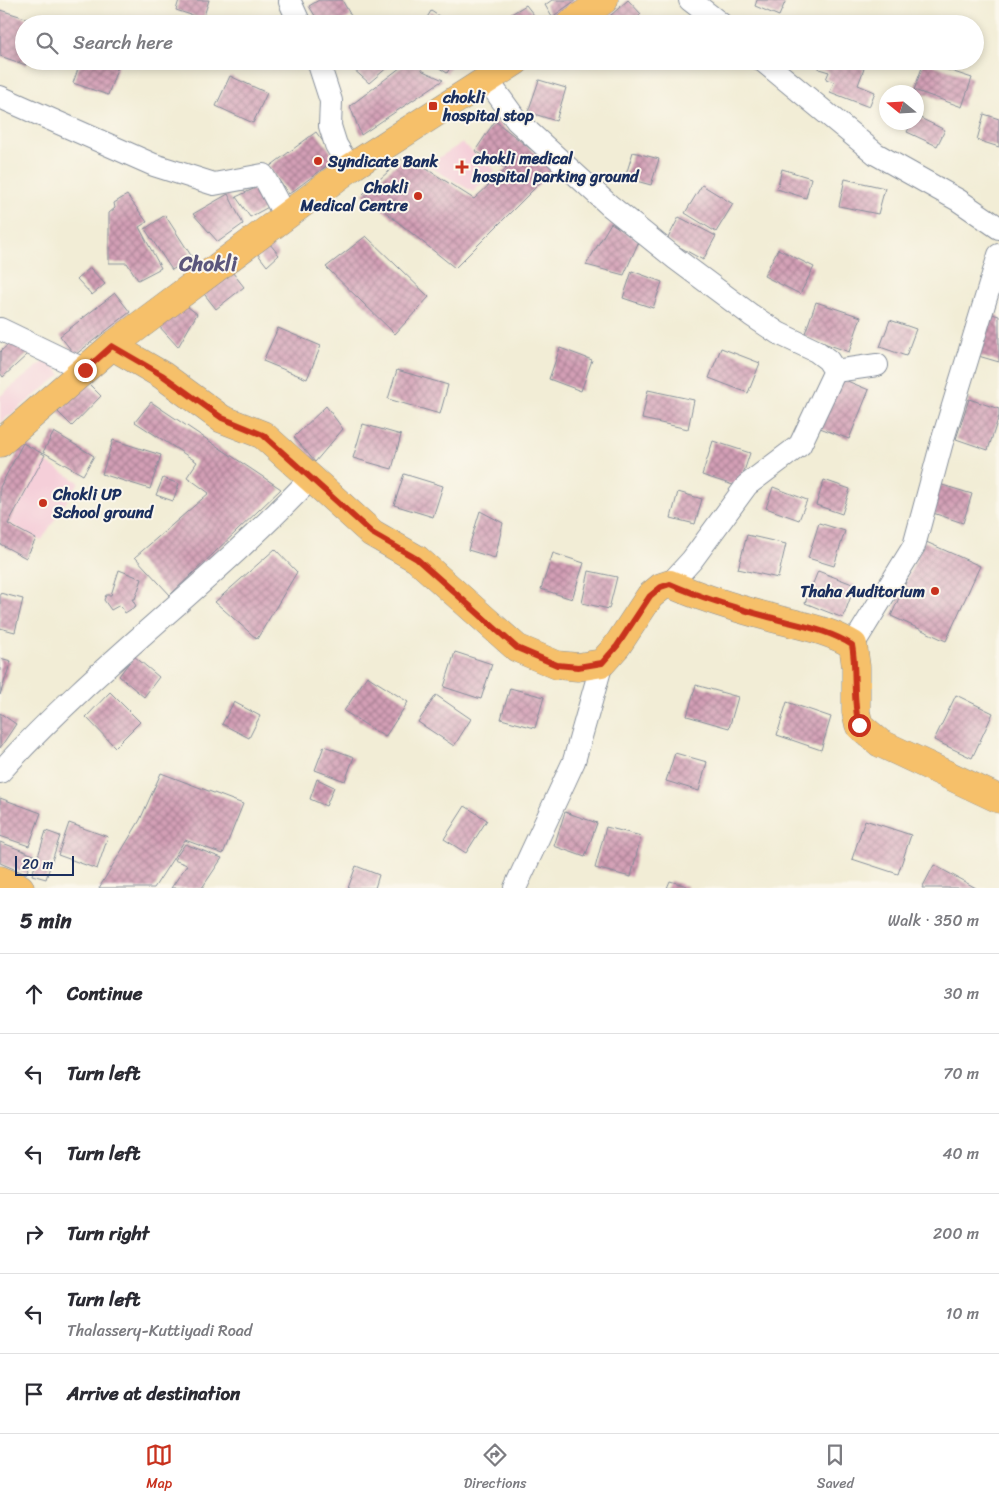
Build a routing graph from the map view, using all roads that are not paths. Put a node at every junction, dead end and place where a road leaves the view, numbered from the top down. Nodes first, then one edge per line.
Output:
1 (604, 0) edge
2 (690, 0) edge
3 (290, 2) dead end
4 (296, 15) edge
5 (583, 15) edge
6 (709, 15) edge
7 (321, 70) edge
8 (503, 70) edge
9 (774, 70) edge
10 (488, 81) junction
11 (0, 98) edge
12 (350, 168) junction
13 (286, 216) junction
14 (999, 228) edge
15 (999, 255) edge
16 (0, 329) edge
17 (112, 346) junction
18 (877, 365) dead end
19 (85, 370) junction
20 (835, 371) junction
21 (0, 442) edge
22 (311, 478) junction
23 (670, 584) junction
24 (852, 645) junction
25 (602, 663) junction
26 (0, 772) edge
27 (999, 799) edge
28 (0, 880) edge
29 (20, 888) edge
30 (515, 888) edge

1 - 5 main road
2 - 6 street
3 - 4 street
7 - 12 street
8 - 10 main road
9 - 14 street
10 - 12 main road
10 - 20 street
11 - 13 street
12 - 13 main road
13 - 17 main road
15 - 24 street
16 - 19 street
17 - 19 main road
17 - 22 main road
18 - 20 street
19 - 21 main road
20 - 23 street
22 - 25 main road
22 - 26 street
23 - 24 main road
23 - 25 main road
24 - 27 main road
25 - 30 street
28 - 29 main road

